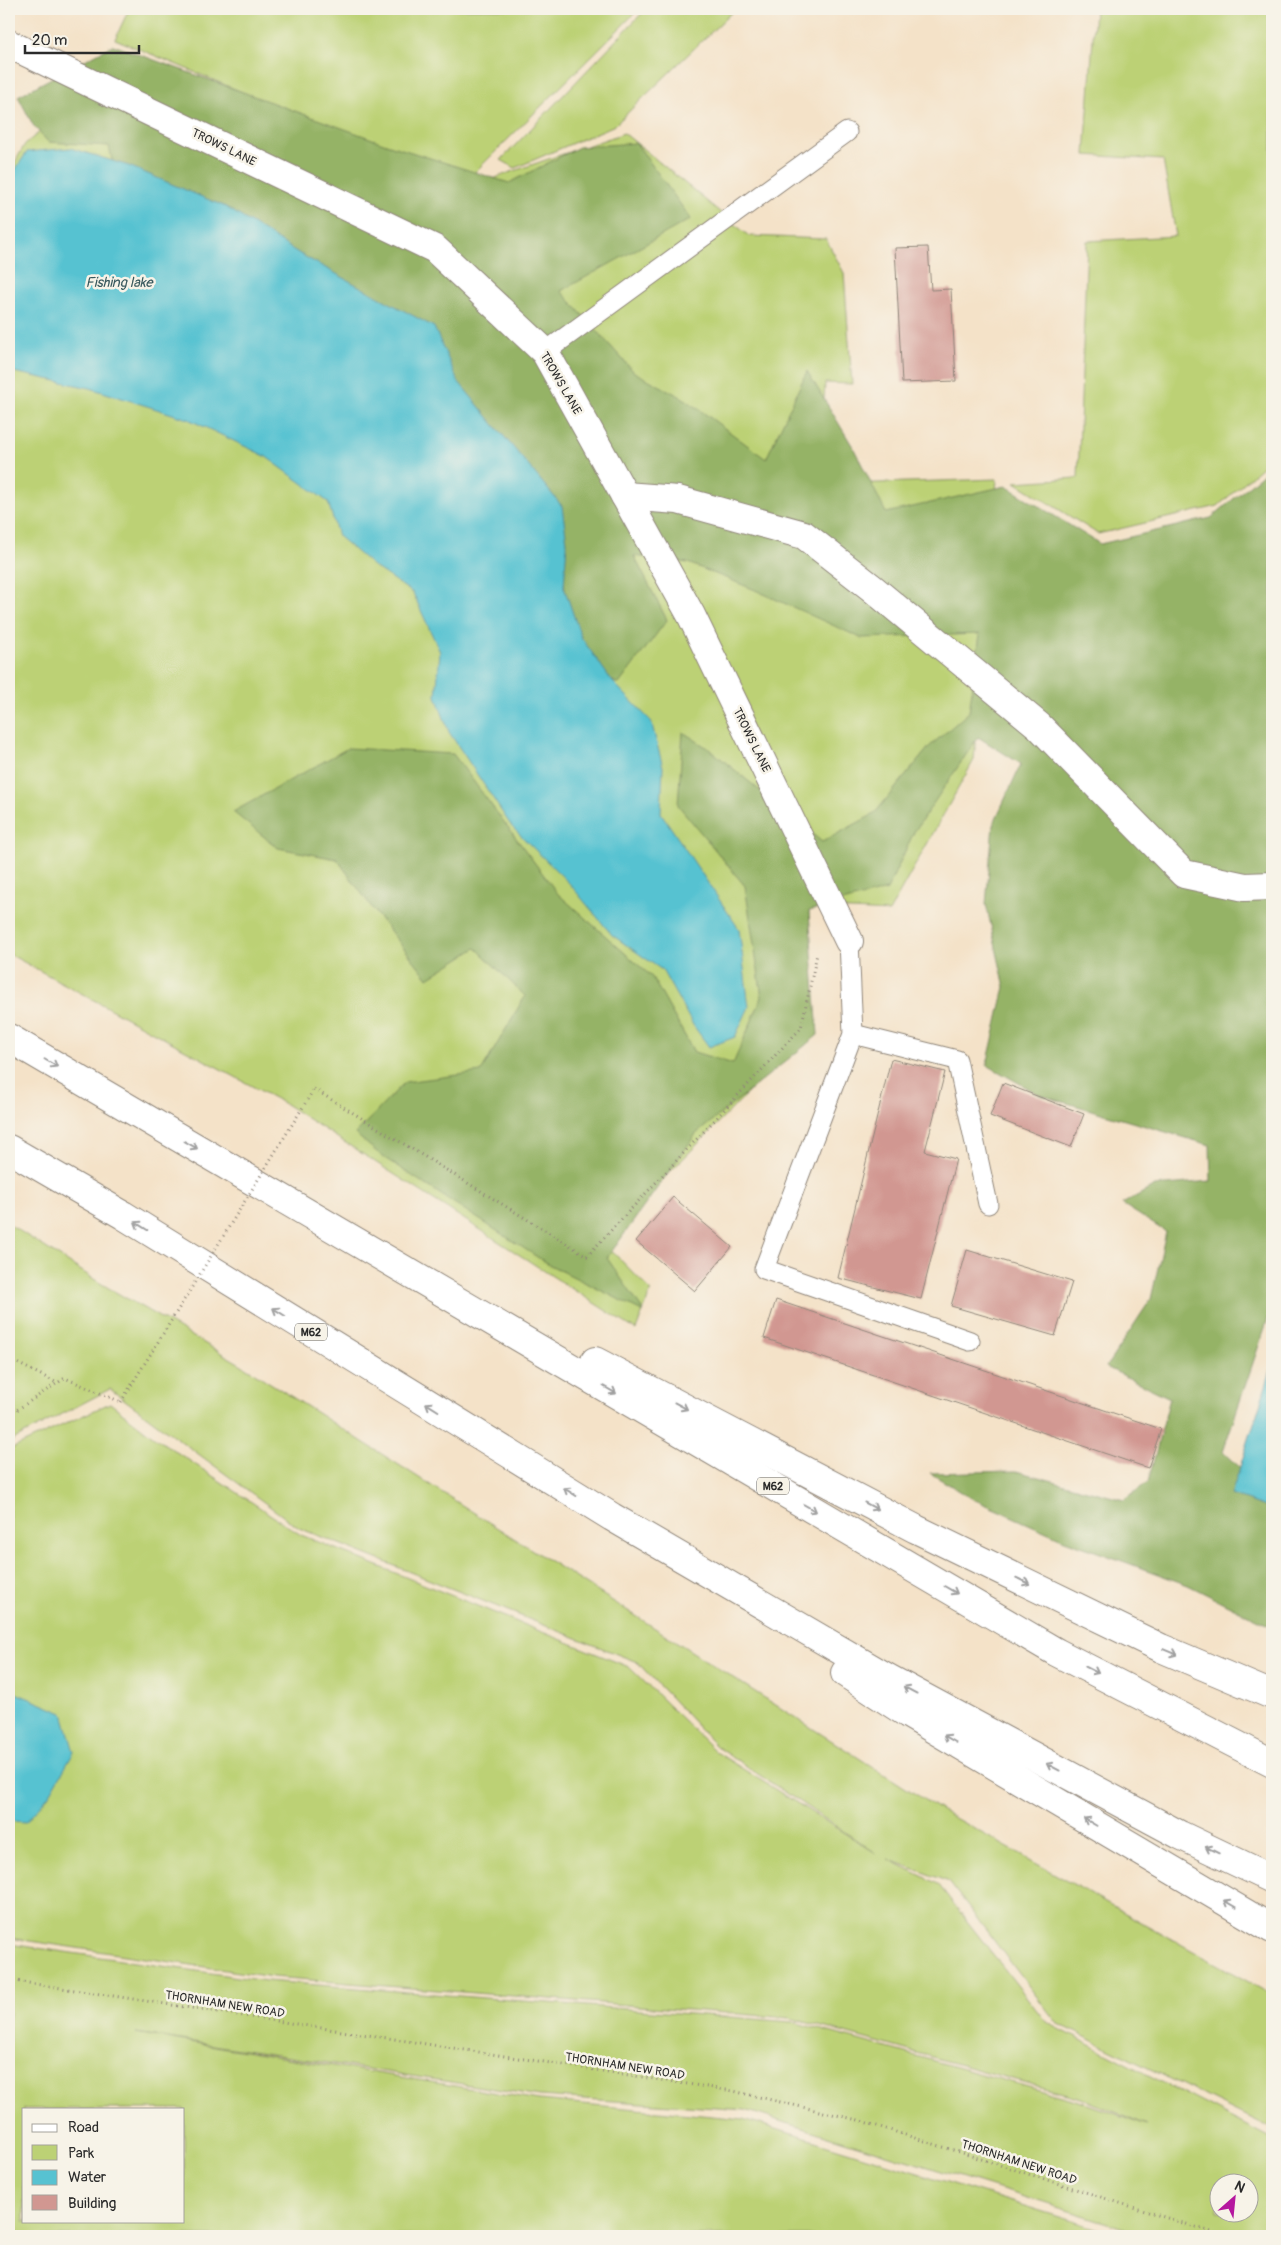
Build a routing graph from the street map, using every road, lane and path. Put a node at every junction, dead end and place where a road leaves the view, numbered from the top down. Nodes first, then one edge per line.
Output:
1 (9, 44) edge
2 (847, 132) dead end
3 (546, 352) junction
4 (625, 496) junction
5 (1272, 886) edge
6 (849, 941) junction
7 (853, 1034) junction
8 (9, 1038) edge
9 (9, 1149) edge
10 (281, 1198) junction
11 (988, 1204) dead end
12 (970, 1341) dead end
13 (9, 1359) edge
14 (57, 1383) junction
15 (9, 1415) edge
16 (612, 1517) junction
17 (1272, 1695) edge
18 (1272, 1763) edge
19 (1272, 1879) edge
20 (1272, 1929) edge
21 (9, 1980) edge
22 (1224, 2236) edge

1 - 3 main road, TROWS LANE
2 - 3 lane
3 - 4 main road, TROWS LANE
4 - 5 main road
4 - 6 main road, TROWS LANE
6 - 7 lane
6 - 14 path, bridge
7 - 11 lane
7 - 12 lane
8 -> 10 main road, M62
16 -> 9 main road, M62
10 -> 17 main road, M62
10 -> 18 main road, M62
13 - 14 path
14 - 15 path
19 -> 16 main road, M62
20 -> 16 main road, M62
21 - 22 path, THORNHAM NEW ROAD

